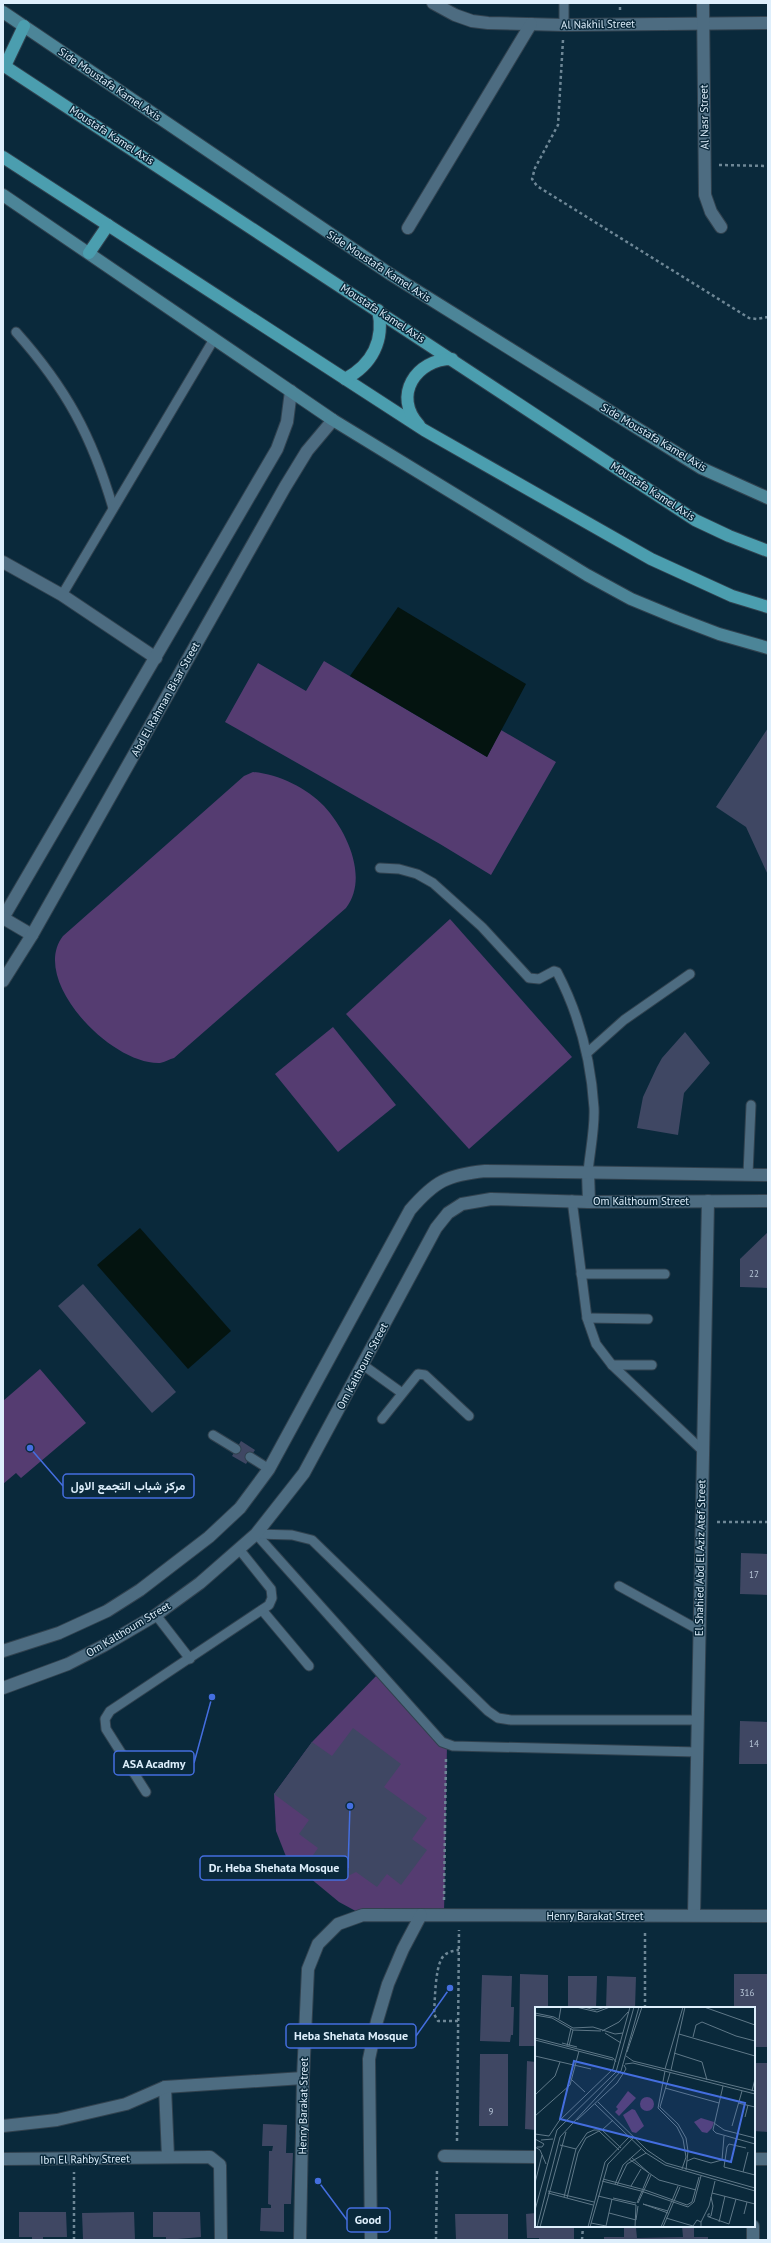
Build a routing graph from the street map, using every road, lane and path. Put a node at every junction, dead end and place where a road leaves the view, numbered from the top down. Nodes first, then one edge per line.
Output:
1 (433, 3) edge
2 (564, 3) edge
3 (703, 3) edge
4 (3, 12) edge
5 (702, 22) junction
6 (768, 23) edge
7 (532, 24) junction
8 (564, 25) junction
9 (24, 26) junction
10 (4, 65) edge
11 (3, 157) edge
12 (705, 165) junction
13 (768, 166) edge
14 (3, 195) edge
15 (108, 225) junction
16 (721, 227) dead end
17 (408, 228) dead end
18 (89, 253) junction
19 (378, 310) junction
20 (768, 318) edge
21 (16, 332) dead end
22 (214, 339) junction
23 (452, 359) junction
24 (345, 379) junction
25 (291, 391) junction
26 (333, 420) junction
27 (424, 430) junction
28 (768, 498) edge
29 (113, 508) junction
30 (768, 551) edge
31 (3, 562) edge
32 (62, 595) junction
33 (768, 607) edge
34 (768, 648) edge
35 (156, 658) junction
36 (380, 868) dead end
37 (3, 918) edge
38 (32, 936) junction
39 (7, 965) edge
40 (690, 974) dead end
41 (3, 982) edge
42 (587, 1053) junction
43 (751, 1105) dead end
44 (588, 1172) junction
45 (748, 1174) junction
46 (768, 1175) edge
47 (572, 1200) junction
48 (708, 1200) junction
49 (589, 1202) junction
50 (768, 1202) edge
51 (581, 1274) junction
52 (665, 1274) dead end
53 (587, 1318) junction
54 (648, 1319) dead end
55 (362, 1365) junction
56 (612, 1365) junction
57 (652, 1365) dead end
58 (402, 1393) junction
59 (469, 1416) dead end
60 (382, 1419) dead end
61 (213, 1435) dead end
62 (236, 1449) dead end
63 (702, 1450) junction
64 (250, 1457) dead end
65 (269, 1469) junction
66 (701, 1522) junction
67 (768, 1522) edge
68 (256, 1534) junction
69 (239, 1549) junction
70 (619, 1586) dead end
71 (262, 1610) junction
72 (156, 1615) junction
73 (699, 1630) junction
74 (3, 1651) edge
75 (190, 1660) junction
76 (309, 1666) dead end
77 (3, 1688) edge
78 (698, 1720) junction
79 (447, 1745) junction
80 (697, 1752) junction
81 (146, 1792) dead end
82 (421, 1915) junction
83 (444, 1915) junction
84 (459, 1915) junction
85 (694, 1915) junction
86 (645, 1916) junction
87 (768, 1916) edge
88 (459, 1950) junction
89 (645, 2007) edge
90 (458, 2021) junction
91 (302, 2078) junction
92 (165, 2087) junction
93 (3, 2126) edge
94 (444, 2156) joint
95 (456, 2156) junction
96 (168, 2157) junction
97 (535, 2158) edge
98 (3, 2159) edge
99 (755, 2159) edge
100 (768, 2159) edge
101 (74, 2160) junction
102 (583, 2227) edge
103 (753, 2227) edge
104 (74, 2240) edge
105 (221, 2240) edge
106 (300, 2240) edge
107 (371, 2240) edge
108 (436, 2240) edge
109 (582, 2240) edge
110 (753, 2240) edge

1 - 7 street, Al Nakhil Street
2 - 8 lane
3 - 5 street, Al Nasr Street
4 - 9 street, Side Moustafa Kamel Axis
5 - 6 street, Al Nakhil Street
5 - 8 street, Al Nakhil Street
5 - 12 street, Al Nasr Street
7 - 8 street, Al Nakhil Street
7 - 17 street
8 - 20 path
9 - 10 main road
9 - 28 street, Side Moustafa Kamel Axis
10 - 19 main road, Moustafa Kamel Axis
11 - 15 main road
12 - 13 path
12 - 16 street, Al Nasr Street
14 - 18 street
15 - 18 main road
15 - 24 main road
18 - 22 street
19 - 23 main road, Moustafa Kamel Axis
19 - 24 main road
21 - 29 lane
22 - 25 street
22 - 29 lane
23 - 27 main road
23 - 30 main road, Moustafa Kamel Axis
24 - 27 main road
25 - 26 street
25 - 35 street
26 - 34 street
26 - 38 street, Abd El Rahman Bisar Street
27 - 33 main road
29 - 32 lane
31 - 32 street
32 - 35 street
35 - 37 street
36 - 42 lane
37 - 38 street
38 - 39 street, Abd El Rahman Bisar Street
39 - 41 street, Abd El Rahman Bisar Street
40 - 42 lane
42 - 44 lane
43 - 45 lane
44 - 45 street
44 - 49 street
44 - 65 street
45 - 46 street
47 - 49 street, Om Kalthoum Street
47 - 51 lane
47 - 55 street, Om Kalthoum Street
48 - 49 street, Om Kalthoum Street
48 - 50 street, Om Kalthoum Street
48 - 63 street, El Shahied Abd El Aziz Atef Street
51 - 52 lane
51 - 53 lane
53 - 54 lane
53 - 56 lane
55 - 58 lane
55 - 68 street, Om Kalthoum Street
56 - 57 lane
56 - 63 lane
58 - 59 lane
58 - 60 lane
61 - 62 lane
63 - 66 street, El Shahied Abd El Aziz Atef Street
64 - 65 lane
65 - 74 street
66 - 67 path
66 - 73 street, El Shahied Abd El Aziz Atef Street
68 - 69 street, Om Kalthoum Street
68 - 78 lane
68 - 79 lane
69 - 71 lane
69 - 72 street, Om Kalthoum Street
70 - 73 lane
71 - 75 lane
71 - 76 lane
72 - 75 lane
72 - 77 street, Om Kalthoum Street
73 - 78 street, El Shahied Abd El Aziz Atef Street
75 - 81 lane
78 - 80 street, El Shahied Abd El Aziz Atef Street
79 - 80 lane
79 - 83 path
80 - 85 street, El Shahied Abd El Aziz Atef Street
82 - 83 street, Henry Barakat Street
82 - 91 street, Henry Barakat Street
82 - 107 street
83 - 84 street, Henry Barakat Street
84 - 86 street, Henry Barakat Street
84 - 88 path
85 - 86 street, Henry Barakat Street
85 - 87 street, Henry Barakat Street
86 - 89 path
88 - 90 path
88 - 90 path
90 - 95 path
91 - 92 street
91 - 106 street, Henry Barakat Street
92 - 93 street
92 - 96 street
94 - 95 street
94 - 108 path
95 - 97 street
96 - 101 street, Ibn El Rahby Street
96 - 105 street, Ibn El Rahby Street
98 - 101 street, Ibn El Rahby Street
99 - 100 street
101 - 104 path
102 - 109 path
103 - 110 street

